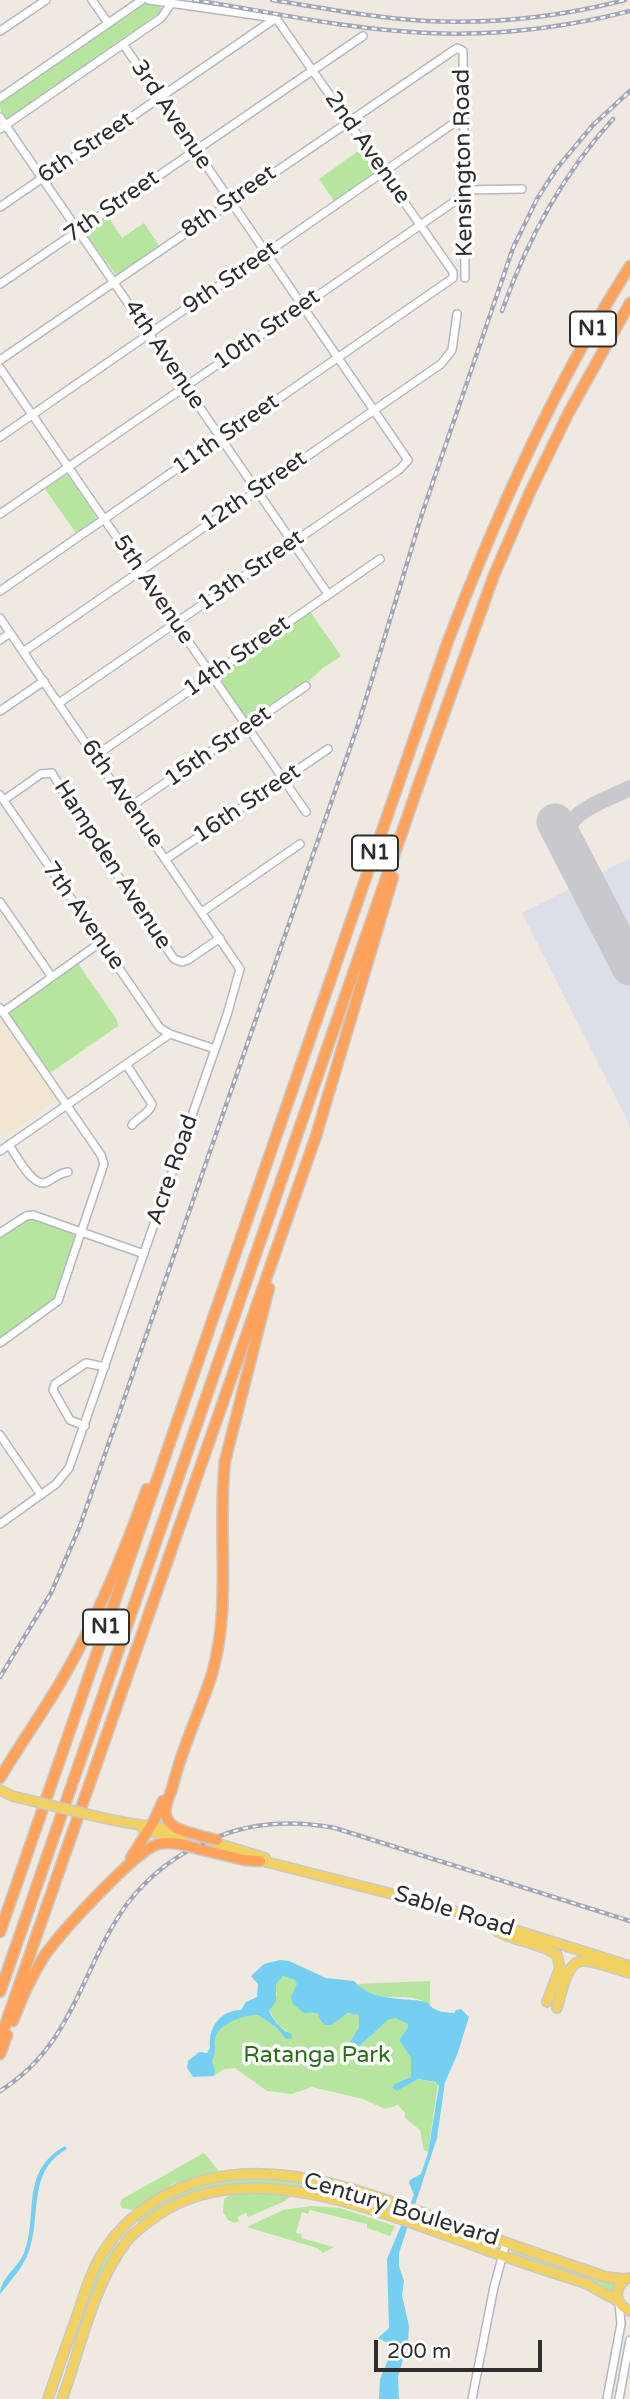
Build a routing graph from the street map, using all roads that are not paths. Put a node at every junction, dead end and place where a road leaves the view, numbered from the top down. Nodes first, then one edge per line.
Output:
1 (46, 0) edge
2 (92, 0) edge
3 (142, 0) edge
4 (149, 0) edge
5 (172, 4) junction
6 (276, 19) junction
7 (108, 23) junction
8 (0, 31) edge
9 (363, 36) dead end
10 (122, 44) junction
11 (460, 48) joint
12 (312, 69) junction
13 (0, 97) edge
14 (160, 99) junction
15 (0, 117) edge
16 (348, 120) junction
17 (463, 120) junction
18 (3, 127) edge
19 (195, 150) junction
20 (384, 173) junction
21 (42, 178) junction
22 (522, 189) dead end
23 (464, 192) junction
24 (231, 201) junction
25 (0, 207) edge
26 (420, 224) junction
27 (79, 230) junction
28 (267, 253) junction
29 (630, 266) edge
30 (466, 278) dead end
31 (451, 279) joint
32 (114, 282) junction
33 (0, 284) edge
34 (630, 303) edge
35 (302, 306) junction
36 (457, 314) dead end
37 (149, 334) junction
38 (338, 358) junction
39 (0, 360) edge
40 (0, 368) edge
41 (185, 386) junction
42 (374, 410) junction
43 (33, 415) junction
44 (0, 437) edge
45 (221, 438) junction
46 (408, 463) joint
47 (69, 467) junction
48 (257, 490) junction
49 (0, 514) edge
50 (104, 519) junction
51 (293, 542) junction
52 (380, 559) dead end
53 (140, 571) junction
54 (0, 591) edge
55 (328, 594) junction
56 (0, 618) edge
57 (176, 622) junction
58 (10, 633) junction
59 (0, 640) edge
60 (23, 652) junction
61 (211, 675) junction
62 (44, 681) junction
63 (306, 686) dead end
64 (59, 703) junction
65 (0, 711) edge
66 (248, 727) junction
67 (328, 749) dead end
68 (95, 755) junction
69 (284, 779) junction
70 (417, 789) junction
71 (2, 798) edge
72 (131, 807) junction
73 (306, 812) dead end
74 (300, 844) dead end
75 (166, 859) junction
76 (0, 902) edge
77 (202, 912) junction
78 (220, 938) junction
79 (102, 942) junction
80 (240, 972) joint
81 (52, 977) junction
82 (1, 1010) edge
83 (170, 1034) junction
84 (215, 1049) junction
85 (126, 1064) junction
86 (67, 1104) junction
87 (132, 1125) dead end
88 (9, 1145) junction
89 (0, 1151) edge
90 (68, 1172) dead end
91 (287, 1220) junction
92 (81, 1232) junction
93 (0, 1233) edge
94 (144, 1254) junction
95 (212, 1322) junction
96 (0, 1343) edge
97 (105, 1367) junction
98 (85, 1426) junction
99 (0, 1435) edge
100 (41, 1494) junction
101 (0, 1524) edge
102 (174, 1777) junction
103 (0, 1778) edge
104 (5, 1794) edge
105 (146, 1828) junction
106 (203, 1842) junction
107 (260, 1861) joint
108 (276, 1863) junction
109 (113, 1881) junction
110 (484, 1920) junction
111 (0, 1933) edge
112 (630, 1966) edge
113 (630, 1973) edge
114 (0, 1992) edge
115 (547, 2002) dead end
116 (557, 2008) dead end
117 (0, 2040) edge
118 (0, 2054) edge
119 (298, 2176) junction
120 (333, 2198) junction
121 (506, 2242) junction
122 (501, 2256) junction
123 (628, 2278) edge
124 (619, 2302) junction
125 (630, 2311) edge
126 (630, 2340) edge
127 (48, 2399) edge
128 (62, 2399) edge
129 (472, 2399) edge
130 (607, 2399) edge
131 (619, 2399) edge

1 - 8 street
2 - 7 street
3 - 7 street
4 - 5 street
5 - 6 street
5 - 10 street
6 - 12 street, 2nd Avenue
6 - 14 street, 6th Street
7 - 13 street
9 - 12 street, 7th Street
10 - 14 street, 3rd Avenue
10 - 18 street
11 - 16 street, 8th Street
11 - 17 street, Kensington Road
12 - 16 street, 2nd Avenue
12 - 19 street, 7th Street
14 - 19 street, 3rd Avenue
14 - 21 street, 6th Street
15 - 18 street, 4th Avenue
16 - 20 street, 2nd Avenue
16 - 24 street, 8th Street
17 - 20 street, 9th Street
17 - 23 street, Kensington Road
18 - 21 street, 4th Avenue
19 - 24 street, 3rd Avenue
19 - 27 street, 7th Street
20 - 26 street, 2nd Avenue
20 - 28 street, 9th Street
21 - 25 street, 6th Street
21 - 27 street, 4th Avenue
22 - 23 street
23 - 26 street, 10th Street
23 - 30 street, Kensington Road
24 - 28 street, 3rd Avenue
24 - 32 street, 8th Street
26 - 31 street, 2nd Avenue
26 - 35 street, 10th Street
27 - 32 street, 4th Avenue
27 - 33 street, 7th Street
28 - 35 street, 3rd Avenue
28 - 37 street, 9th Street
29 - 95 highway, N1
31 - 38 street, 11th Street
32 - 37 street, 4th Avenue
32 - 39 street, 8th Street
34 - 70 highway, N1
35 - 38 street, 3rd Avenue
35 - 41 street, 10th Street
36 - 42 street, 12th Street
37 - 41 street, 4th Avenue
37 - 43 street, 9th Street
38 - 42 street, 3rd Avenue
38 - 45 street, 11th Street
40 - 43 street, 5th Avenue
41 - 45 street, 4th Avenue
41 - 47 street, 10th Street
42 - 46 street, 3rd Avenue
42 - 48 street, 12th Street
43 - 44 street, 9th Street
43 - 47 street, 5th Avenue
45 - 48 street, 4th Avenue
45 - 50 street, 11th Street
46 - 51 street, 13th Street
47 - 49 street, 10th Street
47 - 50 street, 5th Avenue
48 - 51 street, 4th Avenue
48 - 53 street, 12th Street
50 - 53 street, 5th Avenue
50 - 54 street, 11th Street
51 - 55 street, 4th Avenue
51 - 57 street, 13th Street
52 - 55 street, 14th Street
53 - 57 street, 5th Avenue
53 - 60 street, 12th Street
55 - 61 street, 14th Street
56 - 58 street, 6th Avenue
57 - 61 street, 5th Avenue
57 - 64 street, 13th Street
58 - 59 street
58 - 60 street, 6th Avenue
60 - 62 street, 6th Avenue
61 - 66 street, 5th Avenue
61 - 68 street, 14th Street
62 - 64 street, 6th Avenue
62 - 65 street
63 - 66 street, 15th Street
64 - 68 street, 6th Avenue
66 - 69 street, 5th Avenue
66 - 72 street, 15th Street
67 - 69 street, 16th Street
68 - 72 street, 6th Avenue
69 - 73 street, 5th Avenue
69 - 75 street, 16th Street
70 - 91 highway
70 - 114 highway, N1
71 - 78 street, Hampden Avenue
71 - 79 street, 7th Avenue
72 - 75 street, 6th Avenue
74 - 77 street
75 - 77 street, 6th Avenue
76 - 81 street
77 - 78 street, 6th Avenue
78 - 80 street, 6th Avenue
79 - 81 street
79 - 83 street, 7th Avenue
80 - 84 street, Acre Road
81 - 82 street
82 - 86 street
83 - 84 street
83 - 85 street
84 - 94 street, Acre Road
85 - 86 street
85 - 87 street
86 - 88 street
86 - 92 street
88 - 89 street
88 - 90 street
91 - 102 highway
91 - 117 highway
92 - 93 street
92 - 94 street
92 - 96 street
94 - 97 street, Acre Road
95 - 103 highway
95 - 111 highway, N1
97 - 98 street, Acre Road
97 - 98 street
98 - 100 street, Acre Road
99 - 100 street
100 - 101 street, Acre Road
102 - 105 highway
102 - 106 highway
104 - 105 main road, Sable Road, bridge
105 - 106 main road, Sable Road
105 - 109 highway
106 - 107 highway
106 - 108 main road, Sable Road
106 - 109 highway
107 - 108 main road, Sable Road
108 - 110 main road, Sable Road
109 - 118 highway
110 - 112 main road, Sable Road
110 - 115 main road
113 - 116 main road
119 - 120 main road
119 - 121 main road, Century Boulevard
119 - 127 main road, Century Boulevard
120 - 122 main road, Century Boulevard
120 - 128 main road, Century Boulevard
121 - 122 street
121 - 123 main road, Century Boulevard
122 - 124 main road, Century Boulevard
122 - 129 street
123 - 124 main road, Century Boulevard
124 - 125 main road, Century Boulevard
124 - 130 street
126 - 131 street

